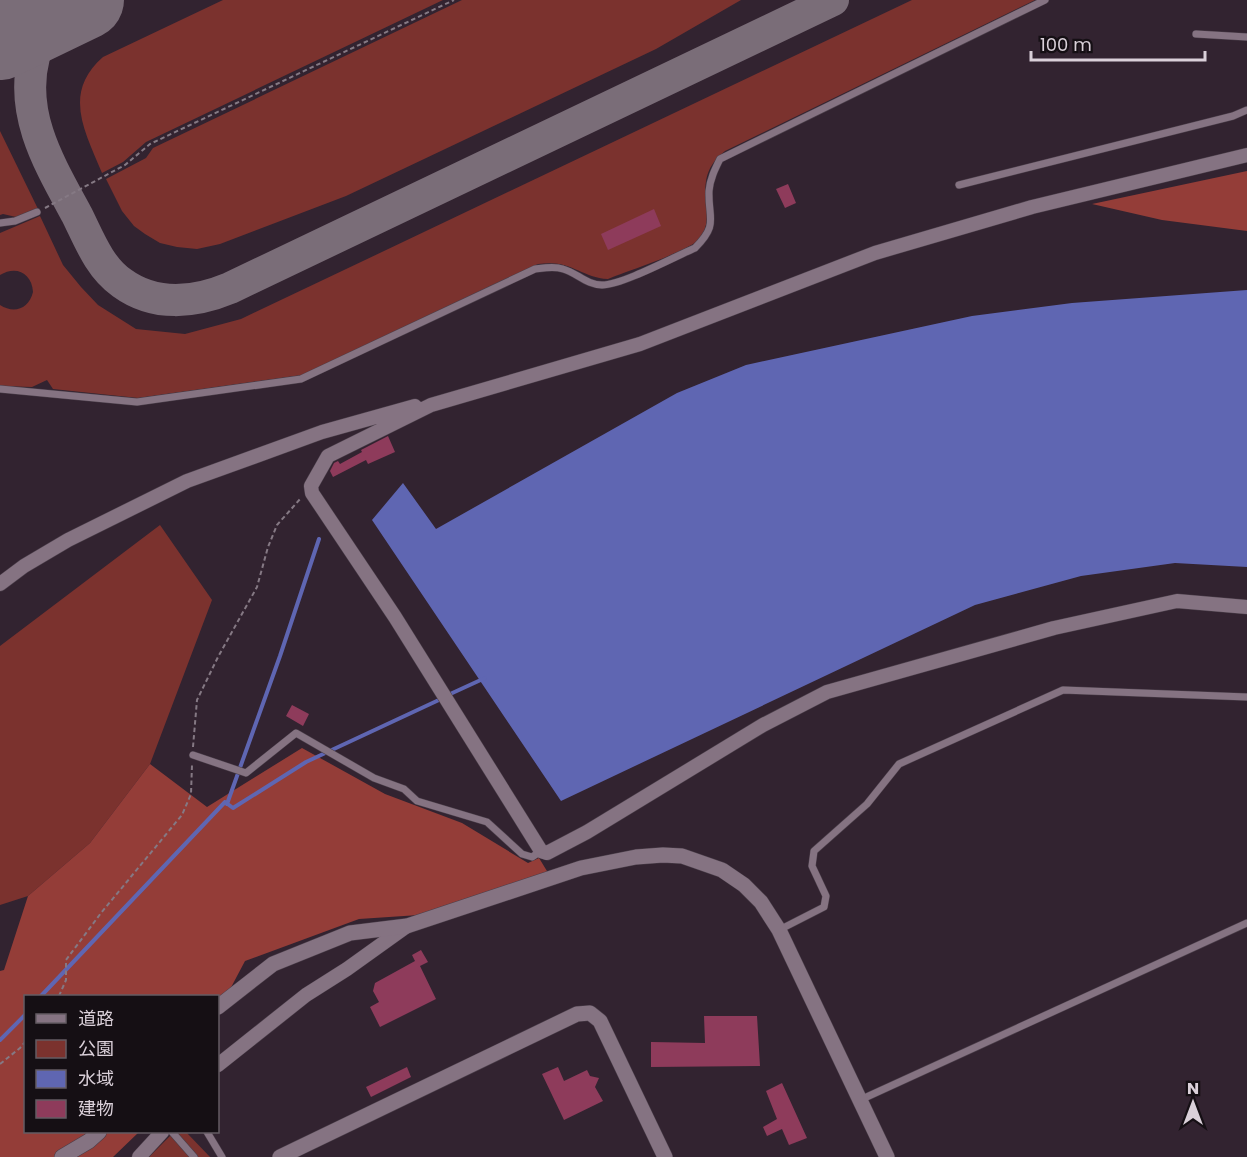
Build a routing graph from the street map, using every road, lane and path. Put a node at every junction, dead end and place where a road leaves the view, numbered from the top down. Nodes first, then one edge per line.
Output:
1 (454, 0) edge
2 (1045, 0) edge
3 (1196, 33) dead end
4 (1247, 37) edge
5 (1247, 110) edge
6 (1247, 155) edge
7 (958, 185) dead end
8 (37, 212) joint
9 (0, 223) edge
10 (640, 344) junction
11 (0, 390) edge
12 (311, 486) junction
13 (0, 584) edge
14 (1247, 607) edge
15 (1247, 698) edge
16 (192, 755) junction
17 (541, 851) junction
18 (1247, 923) edge
19 (407, 926) junction
20 (779, 930) junction
21 (59, 995) edge
22 (219, 1006) edge
23 (24, 1043) edge
24 (0, 1064) edge
25 (219, 1064) edge
26 (860, 1100) junction
27 (97, 1133) edge
28 (160, 1133) edge
29 (174, 1133) edge
30 (208, 1133) edge
31 (62, 1157) edge
32 (139, 1157) edge
33 (194, 1157) edge
34 (222, 1157) edge
35 (280, 1157) edge
36 (665, 1157) edge
37 (887, 1157) edge

1 - 8 path
2 - 11 lane
3 - 4 lane
5 - 7 lane
6 - 10 street
8 - 9 lane
10 - 12 street
10 - 13 street
12 - 16 path
12 - 17 street
14 - 17 street
15 - 20 lane
16 - 17 lane
16 - 21 path
18 - 26 lane
19 - 20 street
19 - 22 street
19 - 25 street
20 - 26 street
23 - 24 path
26 - 37 street
27 - 31 street
28 - 32 street
29 - 33 lane
30 - 34 lane
35 - 36 street

